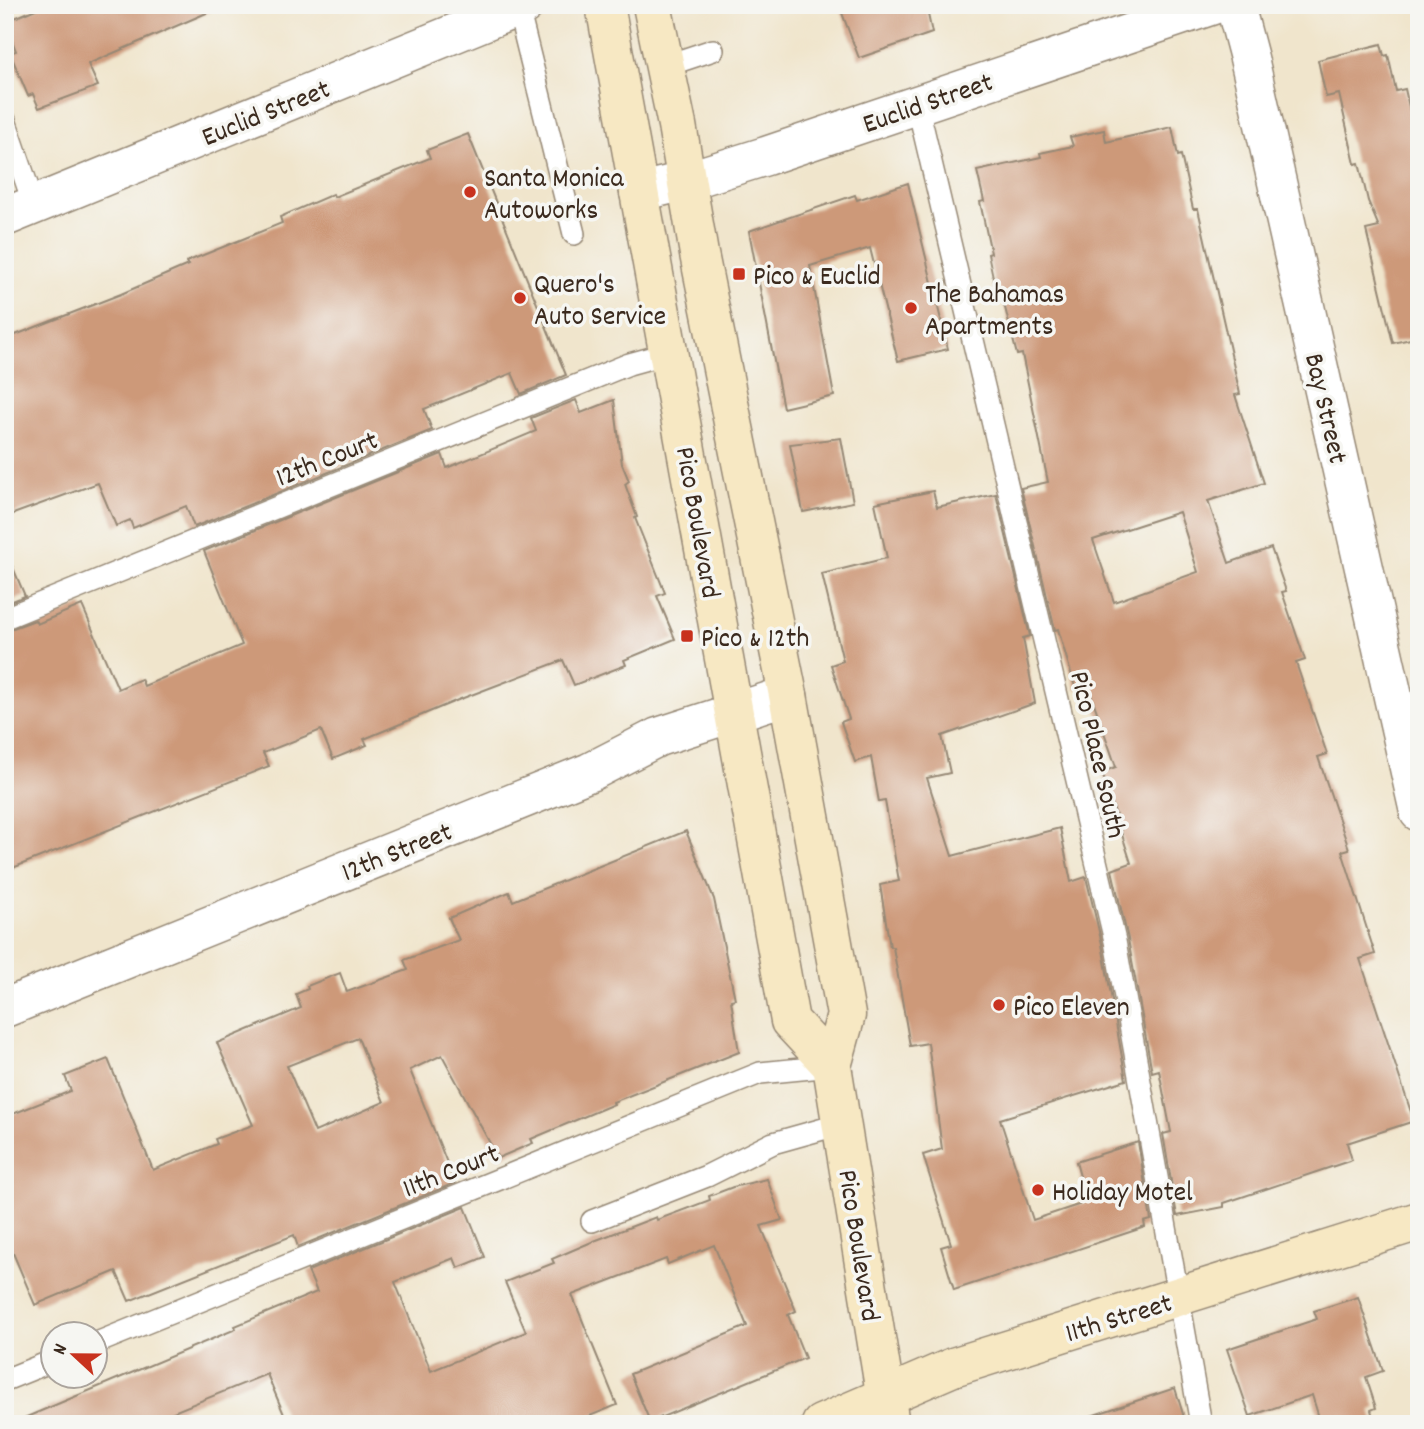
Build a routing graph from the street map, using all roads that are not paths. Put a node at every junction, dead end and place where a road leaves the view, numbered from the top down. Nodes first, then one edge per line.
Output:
1 (605, 5) edge
2 (652, 5) edge
3 (1213, 5) edge
4 (1235, 5) edge
5 (521, 7) edge
6 (1143, 17) edge
7 (713, 50) dead end
8 (665, 66) junction
9 (917, 103) junction
10 (5, 120) edge
11 (687, 181) junction
12 (639, 192) junction
13 (20, 211) edge
14 (574, 234) dead end
15 (669, 353) junction
16 (5, 618) edge
17 (788, 695) junction
18 (735, 711) junction
19 (1419, 812) edge
20 (5, 1008) edge
21 (832, 1066) junction
22 (841, 1124) junction
23 (592, 1221) dead end
24 (1419, 1222) edge
25 (1177, 1298) junction
26 (108, 1337) edge
27 (38, 1367) edge
28 (5, 1380) edge
29 (888, 1409) edge
30 (821, 1424) edge
31 (1201, 1424) edge

1 - 12 main road, Pico Boulevard
2 - 8 main road, Pico Boulevard
3 - 6 street, Euclid Street
4 - 19 street, Bay Street
5 - 13 street, Euclid Street
5 - 14 lane
6 - 9 street, Euclid Street
7 - 8 lane
8 - 11 main road, Pico Boulevard
9 - 11 street, Euclid Street
9 - 25 lane, Pico Place South
10 - 13 lane
11 - 12 street, Euclid Street
11 - 17 main road, Pico Boulevard
12 - 15 main road, Pico Boulevard
15 - 16 lane, 12th Court
15 - 18 main road, Pico Boulevard
17 - 18 street, 12th Street
17 - 21 main road, Pico Boulevard
18 - 20 street, 12th Street
18 - 21 main road, Pico Boulevard
21 - 22 main road, Pico Boulevard
21 - 26 lane, 11th Court
22 - 23 lane
22 - 29 main road, Pico Boulevard
24 - 25 main road, 11th Street
25 - 29 main road, 11th Street
25 - 31 lane, Pico Place South
27 - 28 lane
29 - 30 main road, 11th Street

